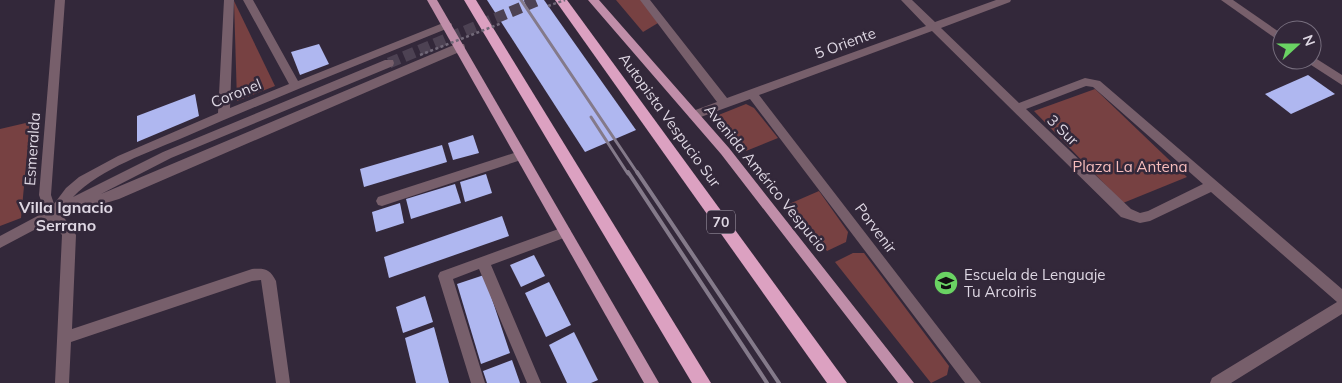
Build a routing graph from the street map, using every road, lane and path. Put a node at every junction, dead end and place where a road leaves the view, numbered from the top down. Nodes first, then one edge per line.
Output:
1 (60, 0) edge
2 (229, 0) edge
3 (248, 0) edge
4 (432, 0) edge
5 (470, 0) edge
6 (565, 0) edge
7 (593, 0) edge
8 (645, 0) edge
9 (906, 0) edge
10 (1006, 0) edge
11 (1226, 0) edge
12 (554, 3) edge
13 (502, 23) dead end
14 (447, 25) junction
15 (934, 27) junction
16 (1272, 32) edge
17 (460, 47) junction
18 (420, 55) dead end
19 (388, 63) tunnel mouth
20 (1322, 67) edge
21 (1342, 81) edge
22 (296, 86) junction
23 (752, 94) junction
24 (725, 104) junction
25 (1017, 108) junction
26 (224, 115) junction
27 (694, 115) junction
28 (520, 156) junction
29 (1213, 186) junction
30 (382, 201) dead end
31 (54, 214) junction
32 (564, 232) junction
33 (0, 242) edge
34 (483, 263) junction
35 (1342, 298) edge
36 (1342, 307) edge
37 (64, 338) junction
38 (62, 383) edge
39 (283, 383) edge
40 (478, 383) edge
41 (534, 383) edge
42 (652, 383) edge
43 (702, 383) edge
44 (838, 383) edge
45 (907, 383) edge
46 (974, 383) edge
47 (1217, 383) edge

1 - 31 street, Esmeralda
2 - 26 street
3 - 22 street
4 - 14 main road
5 - 43 highway
6 - 12 path, bridge
7 - 27 main road, Avenida Américo Vespucio
8 - 24 street
9 - 15 street, 3 Sur
10 - 15 street, 5 Oriente
11 - 16 street
12 - 44 highway, Autopista Vespucio Sur / 70
13 - 18 path, bridge
14 - 17 main road
14 - 22 street, Coronel
15 - 23 street, 5 Oriente
15 - 25 street, 3 Sur
17 - 28 main road
17 - 31 street, Coronel
19 - 31 street, Coronel
20 - 21 street
22 - 26 street, Coronel
23 - 24 street, 5 Oriente
23 - 46 street, Porvenir
24 - 27 street, 5 Oriente
25 - 29 street, 3 Sur
25 - 29 street, 3 Sur
26 - 31 street, Coronel
27 - 45 main road, Avenida Américo Vespucio
28 - 30 street
28 - 32 main road
29 - 35 street, 3 Sur
31 - 33 street, Coronel
31 - 37 street, Esmeralda
32 - 34 street
32 - 42 main road
34 - 40 street
34 - 41 street
36 - 47 street
37 - 38 street, Esmeralda
37 - 39 street

